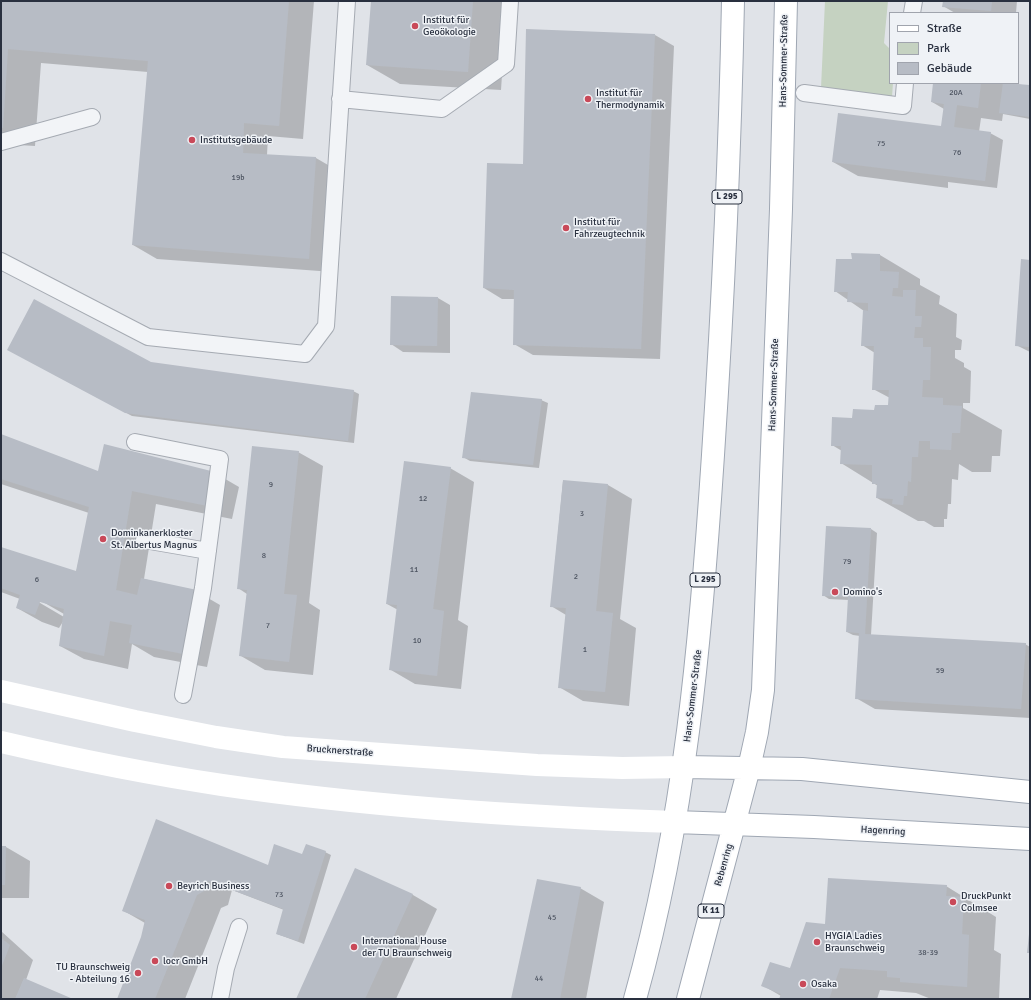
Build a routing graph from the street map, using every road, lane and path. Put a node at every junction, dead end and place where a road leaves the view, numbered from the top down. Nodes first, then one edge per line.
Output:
1 (347, 1) edge
2 (510, 1) edge
3 (734, 1) edge
4 (786, 1) edge
5 (914, 1) edge
6 (912, 12) edge
7 (906, 84) edge
8 (804, 93) dead end
9 (340, 99) junction
10 (92, 117) dead end
11 (1, 142) edge
12 (1, 261) edge
13 (135, 442) dead end
14 (144, 540) dead end
15 (208, 551) junction
16 (1, 691) edge
17 (183, 695) dead end
18 (1, 742) edge
19 (684, 767) junction
20 (749, 768) junction
21 (1030, 792) edge
22 (675, 822) junction
23 (736, 824) junction
24 (1030, 839) edge
25 (239, 927) dead end
26 (220, 999) edge
27 (635, 999) edge
28 (688, 999) edge

1 - 9 lane
2 - 9 lane
3 - 19 main road, Hans-Sommer-Straße / L 295
4 - 20 main road, Hans-Sommer-Straße
5 - 6 lane
7 - 8 lane
9 - 12 lane
10 - 11 lane
13 - 15 lane
14 - 15 lane
15 - 17 lane
16 - 19 main road, Brucknerstraße
18 - 22 main road
19 - 20 main road, Brucknerstraße
19 - 22 main road, Hans-Sommer-Straße
20 - 21 main road
20 - 23 main road, Hans-Sommer-Straße
22 - 23 main road, Hagenring
22 - 27 main road
23 - 24 main road, Hagenring
23 - 28 main road, Rebenring / K 11
25 - 26 lane

